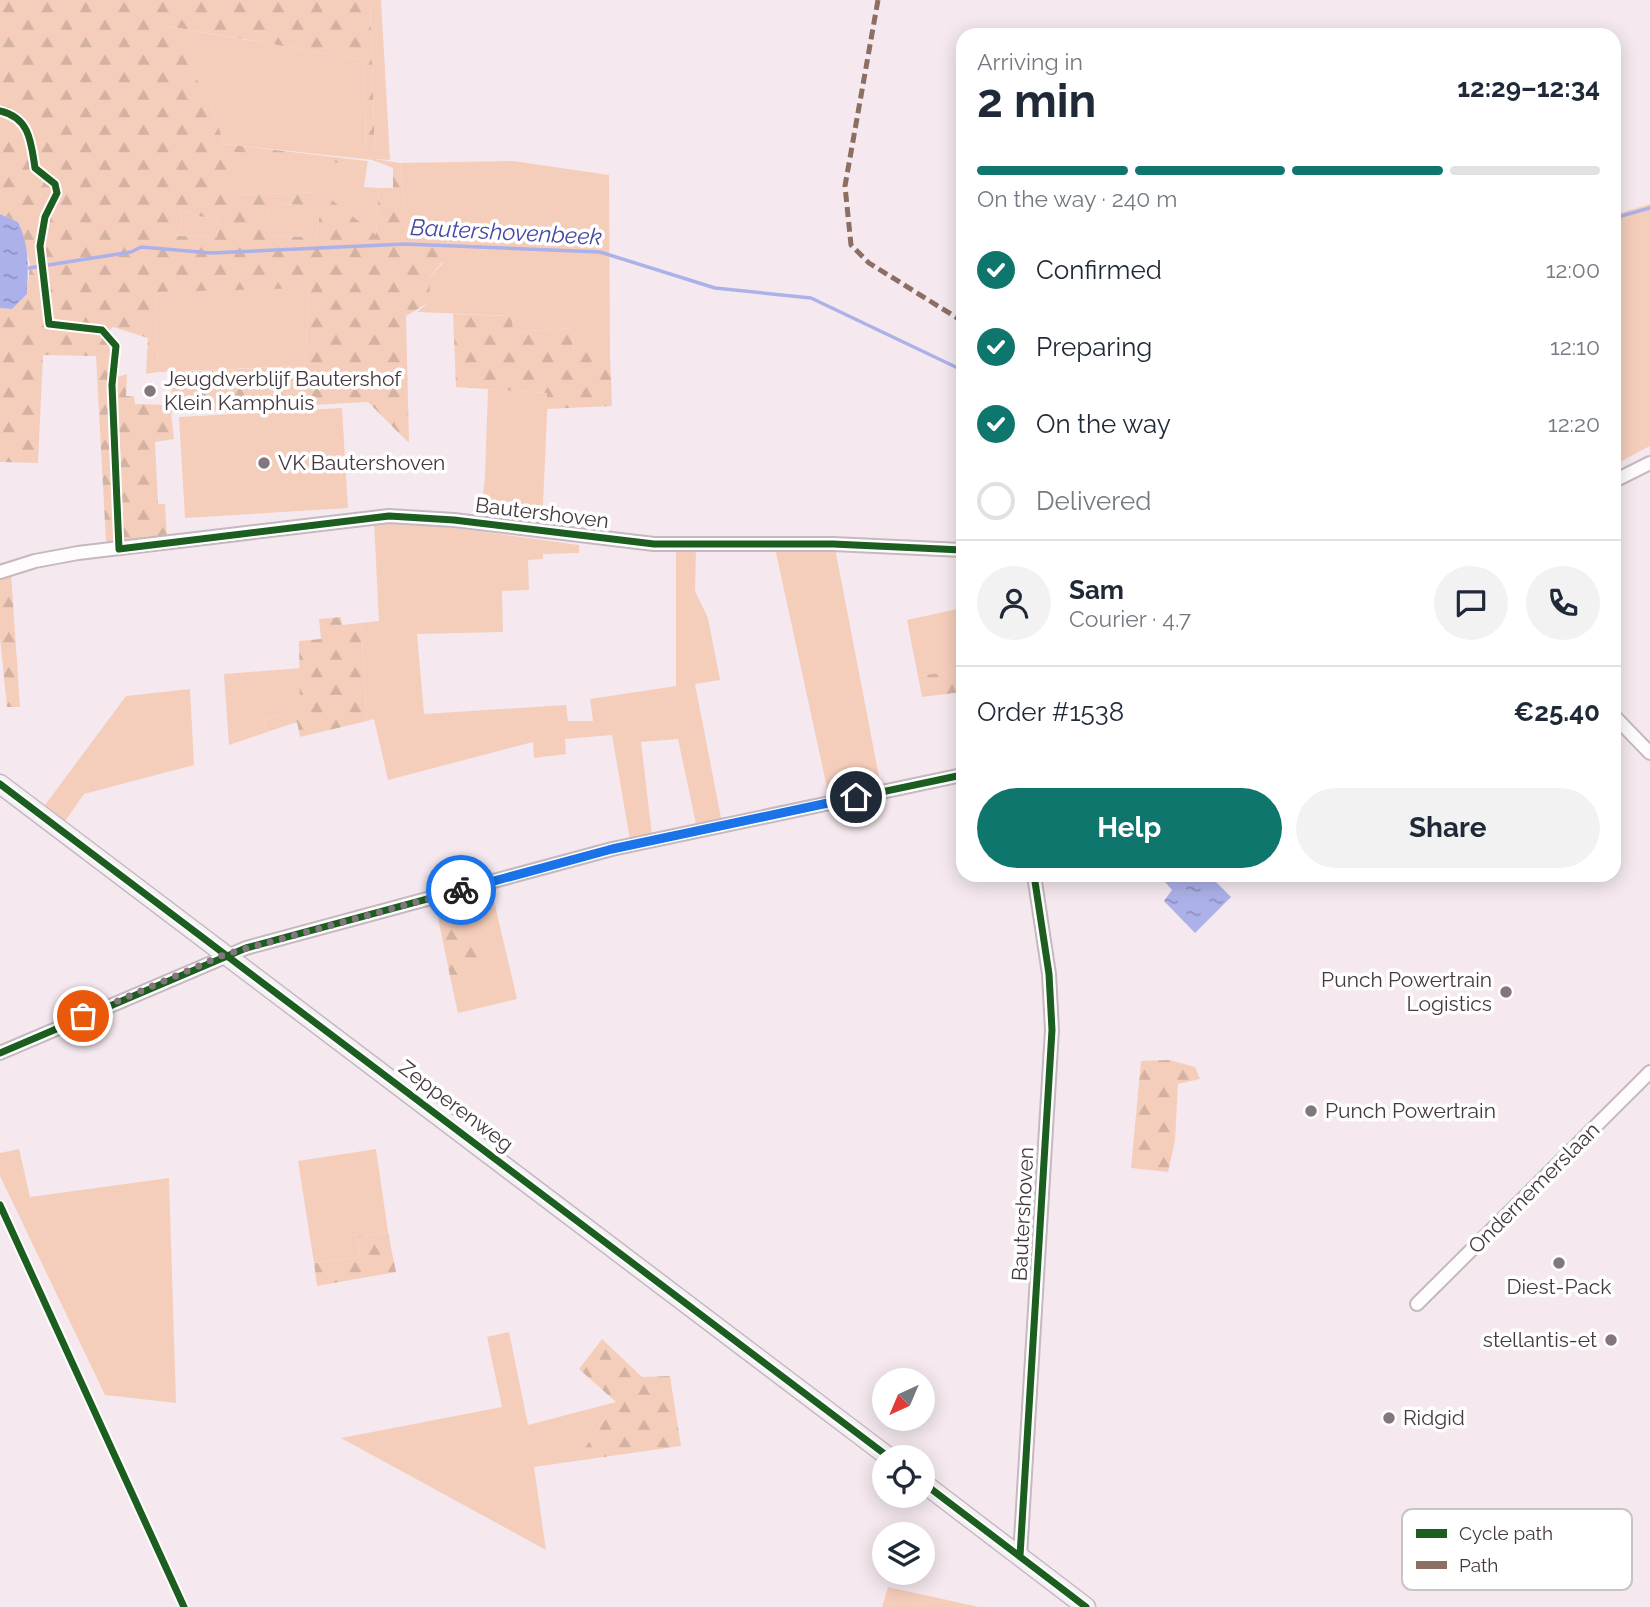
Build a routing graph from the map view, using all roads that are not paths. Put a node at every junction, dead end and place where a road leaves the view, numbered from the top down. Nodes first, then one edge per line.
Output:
1 (1650, 463) edge
2 (1621, 478) edge
3 (956, 550) edge
4 (0, 572) edge
5 (1621, 723) edge
6 (1650, 753) edge
7 (956, 776) edge
8 (0, 784) edge
9 (1035, 882) edge
10 (226, 954) junction
11 (0, 1053) edge
12 (1650, 1072) edge
13 (1417, 1304) dead end
14 (873, 1445) edge
15 (935, 1492) edge
16 (1020, 1556) junction
17 (1086, 1607) edge

1 - 2 street
3 - 4 street, Bautershoven
5 - 6 street
7 - 10 street
8 - 10 street, Zepperenweg
9 - 16 street, Bautershoven
10 - 11 street
10 - 14 street, Zepperenweg
12 - 13 street, Ondernemerslaan
15 - 16 street
16 - 17 street

